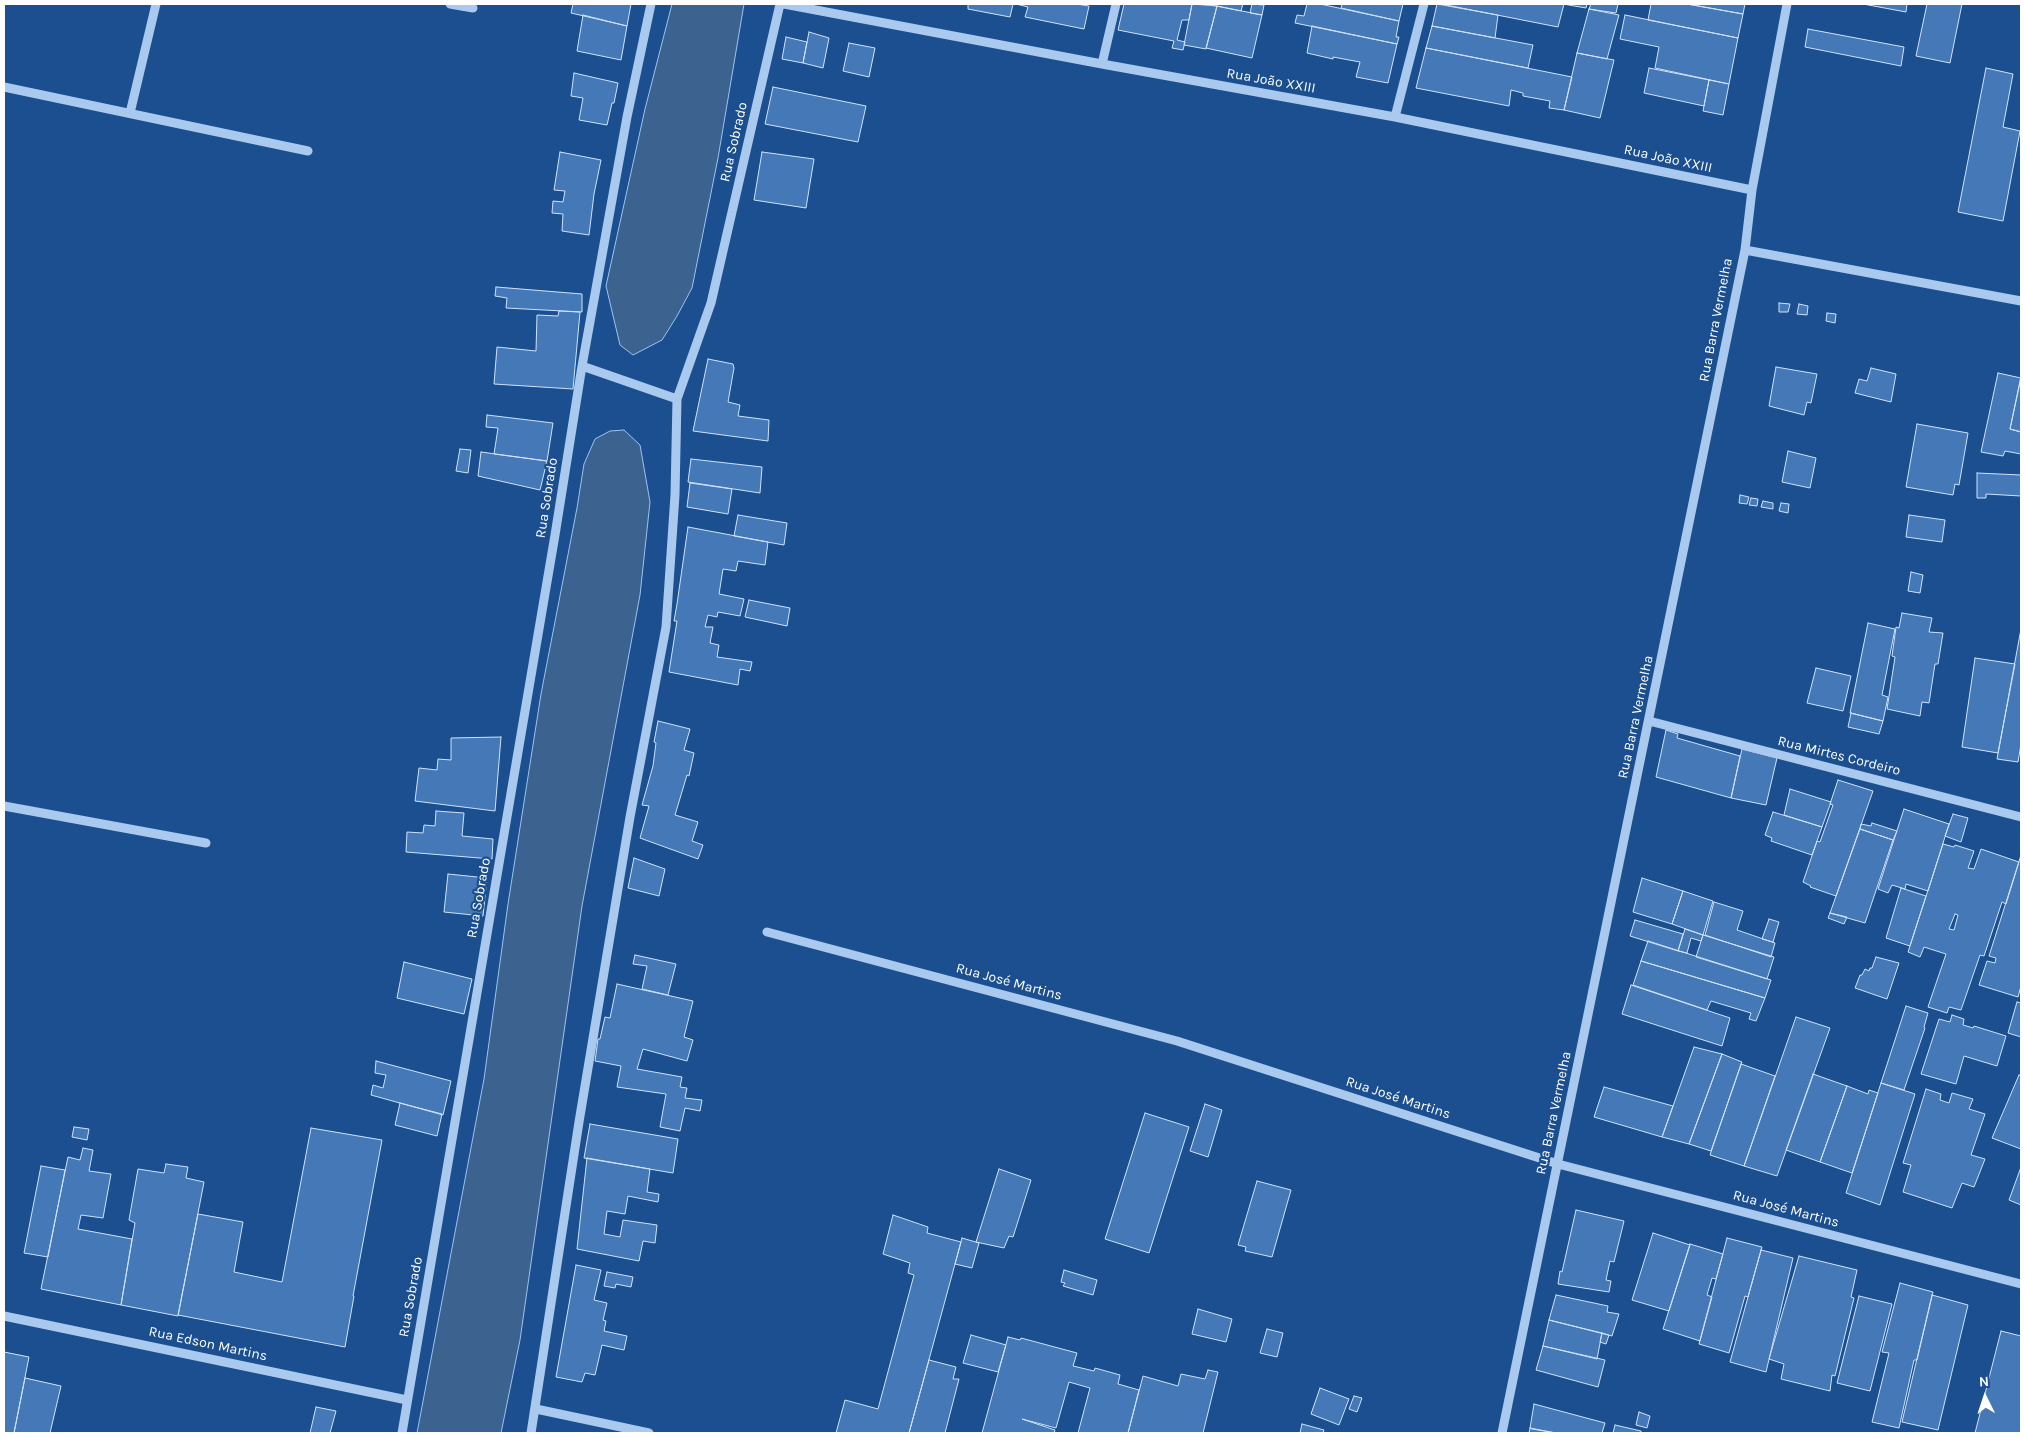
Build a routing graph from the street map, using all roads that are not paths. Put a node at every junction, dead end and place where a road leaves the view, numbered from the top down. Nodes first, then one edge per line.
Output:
1 (156, 4) edge
2 (450, 4) edge
3 (651, 4) edge
4 (780, 4) edge
5 (784, 4) edge
6 (1116, 4) edge
7 (1424, 4) edge
8 (1787, 4) edge
9 (473, 8) dead end
10 (1102, 64) junction
11 (4, 87) edge
12 (130, 113) junction
13 (1395, 117) junction
14 (308, 151) dead end
15 (1752, 190) junction
16 (1744, 250) junction
17 (2021, 301) edge
18 (582, 366) junction
19 (677, 399) junction
20 (1649, 721) junction
21 (4, 806) edge
22 (2021, 817) edge
23 (206, 843) dead end
24 (767, 932) dead end
25 (1558, 1164) junction
26 (2021, 1284) edge
27 (4, 1316) edge
28 (407, 1400) junction
29 (536, 1409) junction
30 (402, 1433) edge
31 (531, 1433) edge
32 (649, 1433) edge
33 (1502, 1433) edge

1 - 12 street
2 - 9 street
3 - 18 street, Rua Sobrado
4 - 19 street, Rua Sobrado
5 - 10 street, Rua João XXIII
6 - 10 street
7 - 13 street
8 - 15 street, Rua Barra Vermelha
10 - 13 street, Rua João XXIII
11 - 12 street
12 - 14 street
13 - 15 street, Rua João XXIII
15 - 16 street, Rua Barra Vermelha
16 - 17 street
16 - 20 street, Rua Barra Vermelha
18 - 19 street
18 - 28 street, Rua Sobrado
19 - 29 street, Rua Sobrado
20 - 22 street, Rua Mirtes Cordeiro
20 - 25 street, Rua Barra Vermelha
21 - 23 street
24 - 25 street, Rua José Martins
25 - 26 street, Rua José Martins
25 - 33 street, Rua Barra Vermelha
27 - 28 street, Rua Edson Martins
28 - 30 street, Rua Sobrado
29 - 31 street, Rua Sobrado
29 - 32 street

